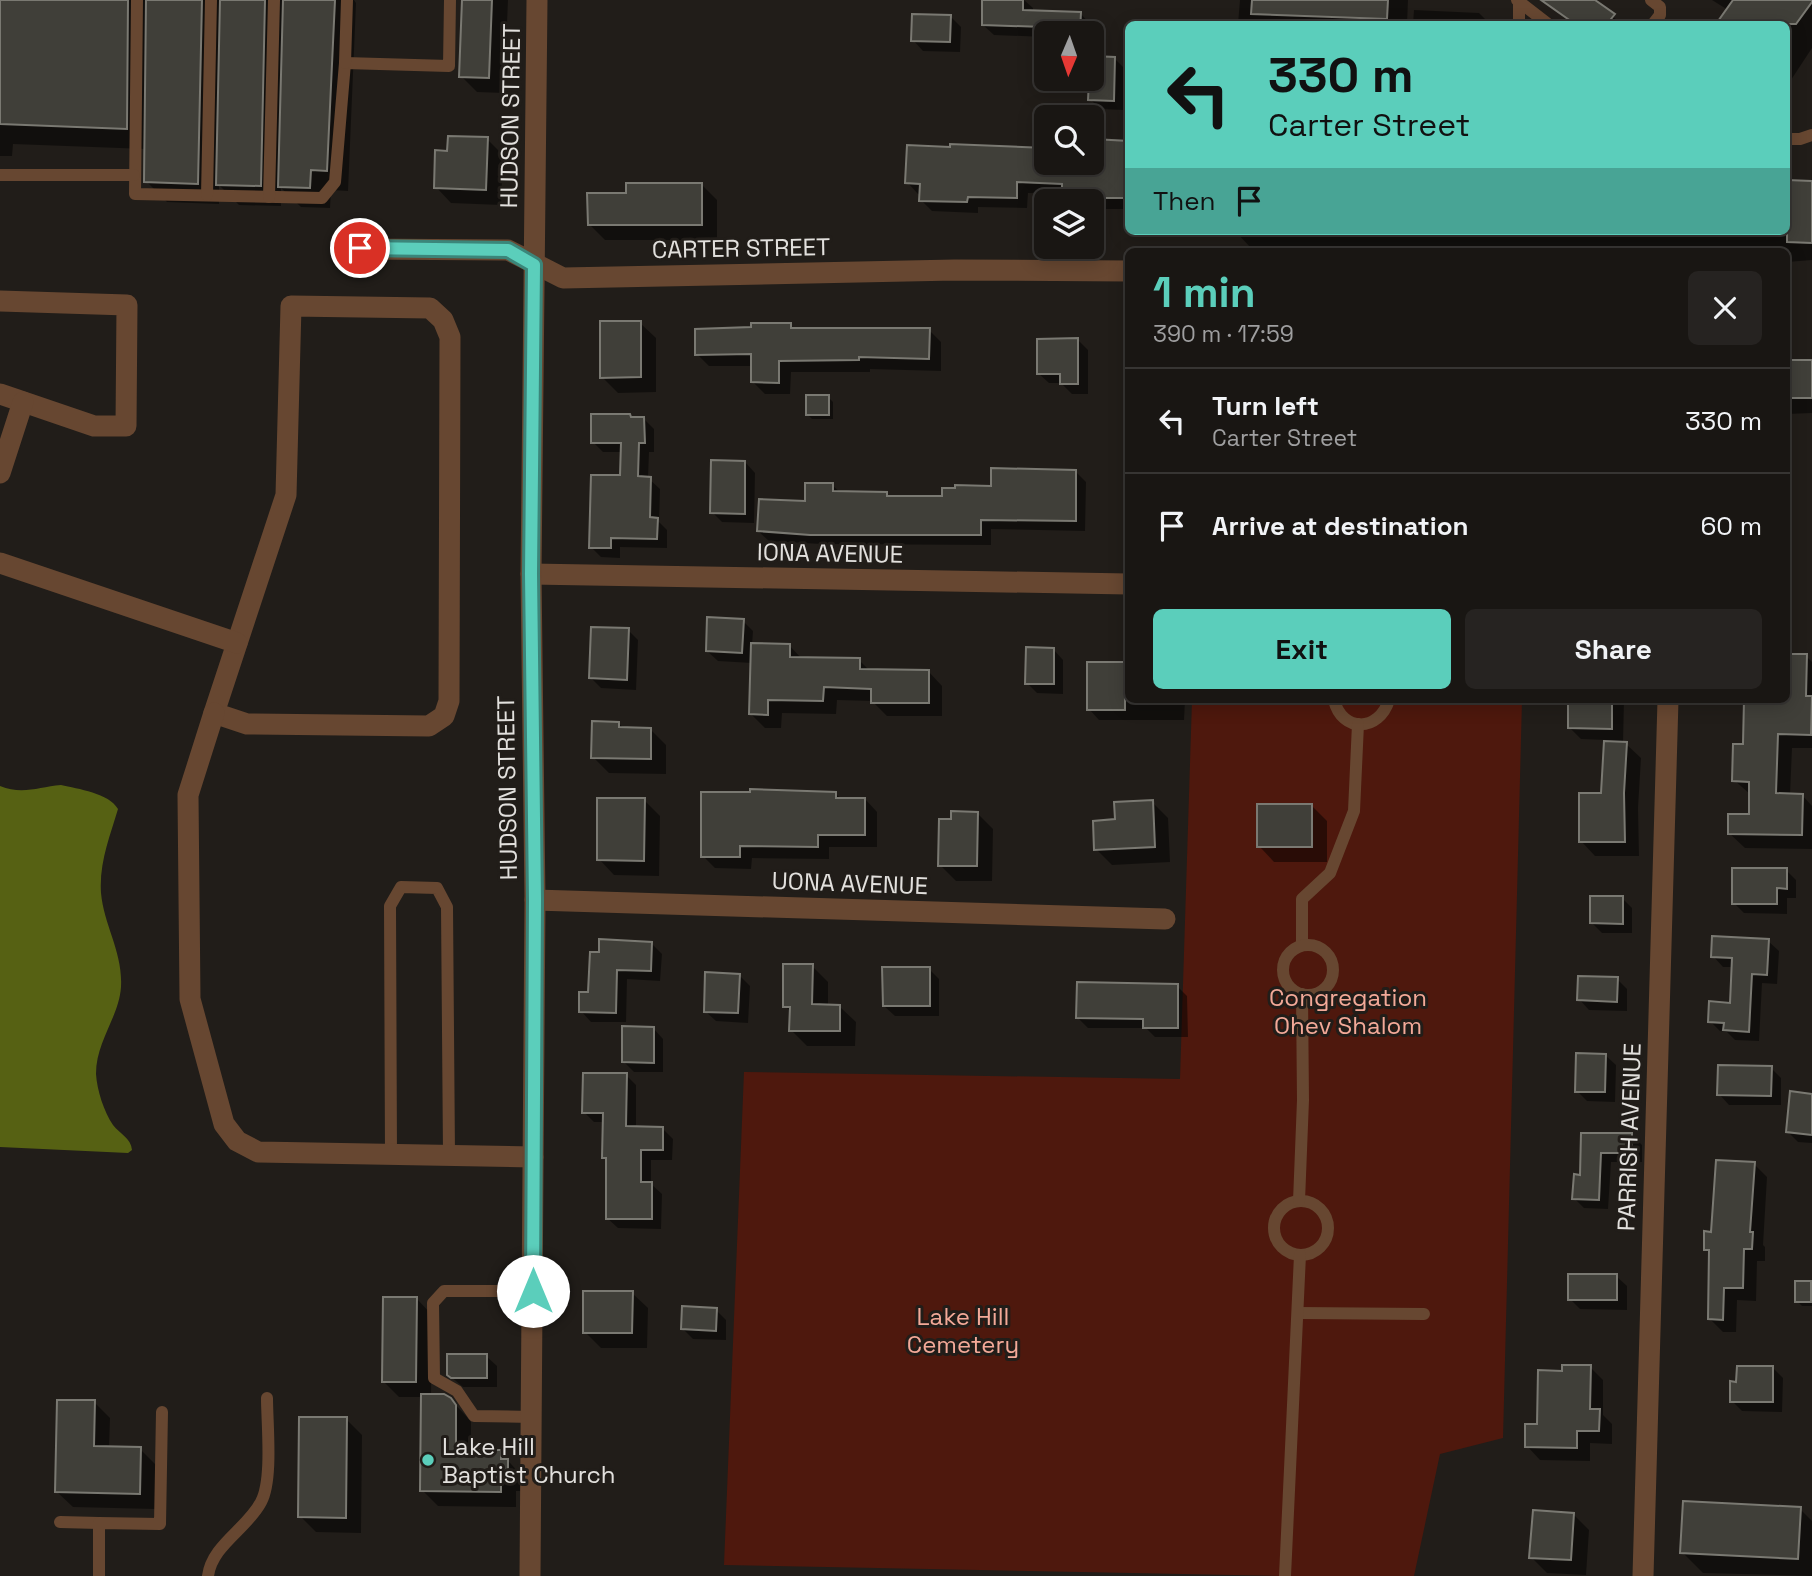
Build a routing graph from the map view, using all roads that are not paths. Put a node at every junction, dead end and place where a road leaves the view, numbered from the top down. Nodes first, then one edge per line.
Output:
1 (137, 0) edge
2 (211, 0) edge
3 (274, 0) edge
4 (347, 0) edge
5 (450, 0) edge
6 (537, 0) edge
7 (1651, 0) edge
8 (1518, 1) edge
9 (1519, 21) edge
10 (1544, 21) edge
11 (1655, 21) edge
12 (345, 63) junction
13 (1812, 135) edge
14 (1790, 139) edge
15 (0, 175) edge
16 (134, 175) junction
17 (207, 195) junction
18 (269, 197) junction
19 (360, 248) dead end
20 (534, 265) junction
21 (1125, 271) edge
22 (0, 301) edge
23 (0, 394) edge
24 (23, 402) junction
25 (0, 473) edge
26 (0, 563) edge
27 (531, 574) junction
28 (1125, 584) edge
29 (237, 643) junction
30 (1335, 703) edge
31 (1387, 703) edge
32 (1668, 703) edge
33 (214, 713) junction
34 (1358, 724) junction
35 (535, 900) junction
36 (1165, 919) dead end
37 (1302, 945) junction
38 (1303, 994) junction
39 (391, 1155) junction
40 (449, 1155) junction
41 (533, 1157) junction
42 (1299, 1201) junction
43 (1300, 1255) junction
44 (533, 1291) junction
45 (1298, 1313) junction
46 (1424, 1314) dead end
47 (267, 1398) dead end
48 (162, 1412) dead end
49 (532, 1417) junction
50 (60, 1522) dead end
51 (99, 1523) junction
52 (99, 1576) edge
53 (208, 1576) edge
54 (530, 1576) edge
55 (1285, 1576) edge
56 (1643, 1576) edge

1 - 16 lane
2 - 17 lane
3 - 18 lane
4 - 12 lane
5 - 12 lane
6 - 20 street, HUDSON STREET
7 - 11 lane
8 - 9 lane
8 - 10 lane
12 - 18 lane
13 - 14 lane
15 - 16 lane
16 - 17 lane
17 - 18 lane
19 - 20 street, CARTER STREET
20 - 21 street, CARTER STREET
20 - 27 street, HUDSON STREET
22 - 24 street
23 - 24 street
24 - 25 street
26 - 29 street
27 - 28 street, IONA AVENUE
27 - 35 street, HUDSON STREET
29 - 33 street
29 - 33 street
30 - 34 lane
31 - 34 lane
32 - 56 street, PARRISH AVENUE
33 - 39 street
34 - 37 lane
35 - 36 street, UONA AVENUE
35 - 41 street, HUDSON STREET
37 - 38 lane
37 - 38 lane
38 - 42 lane
39 - 40 street
39 - 40 lane
40 - 41 street
41 - 44 street, HUDSON STREET
42 - 43 lane
42 - 43 lane
43 - 45 lane
44 - 49 street, HUDSON STREET
44 - 49 lane
45 - 46 lane
45 - 55 lane
47 - 53 lane
48 - 51 lane
49 - 54 street, HUDSON STREET
50 - 51 lane
51 - 52 lane

